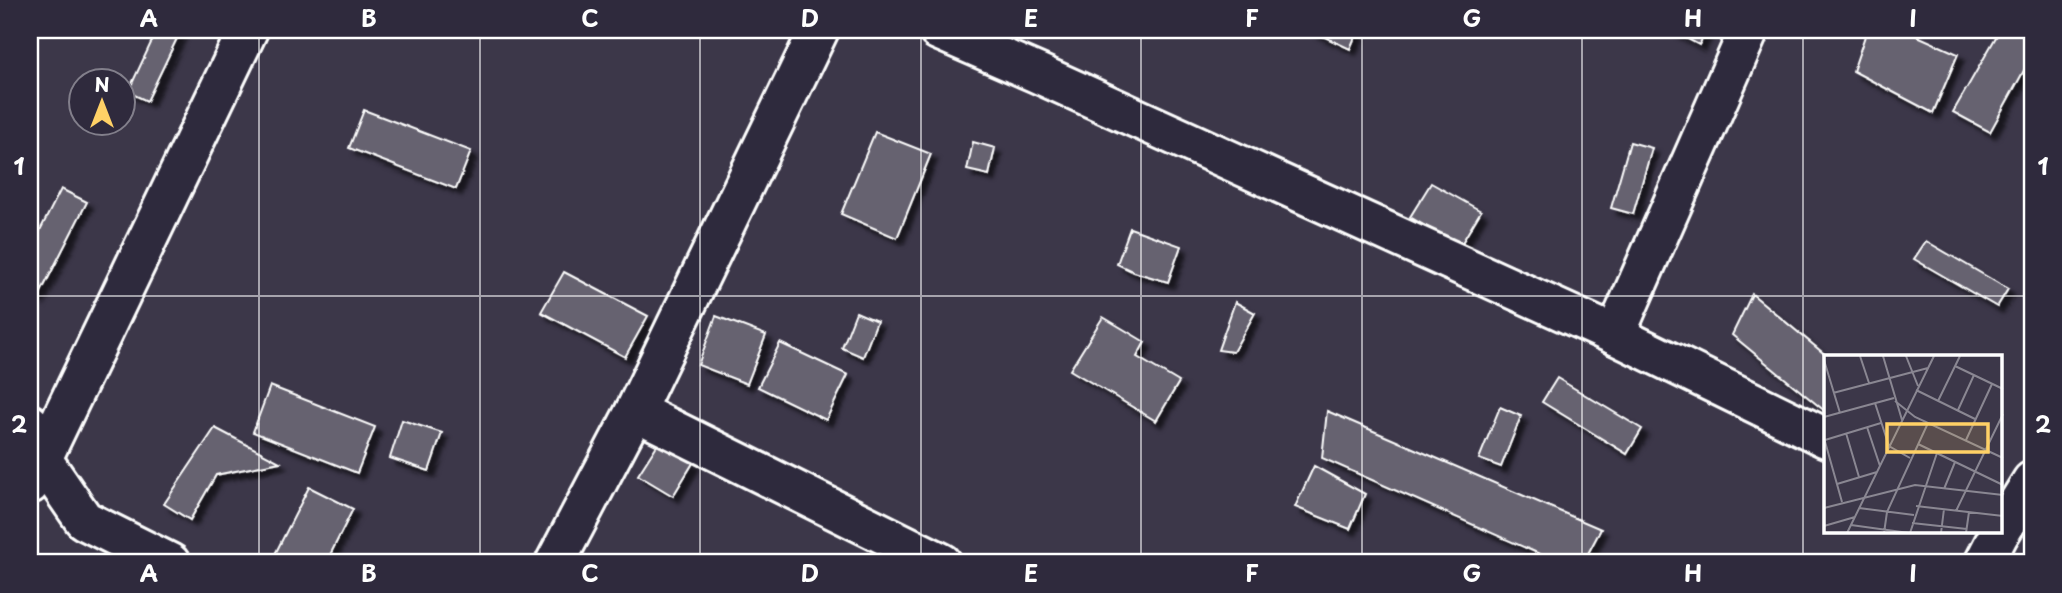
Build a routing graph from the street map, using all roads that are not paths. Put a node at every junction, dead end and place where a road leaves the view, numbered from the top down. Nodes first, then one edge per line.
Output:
1 (248, 30) edge
2 (819, 30) edge
3 (938, 30) edge
4 (1749, 30) edge
5 (1615, 335) junction
6 (635, 411) junction
7 (1824, 437) edge
8 (34, 456) edge
9 (2032, 481) edge
10 (2008, 527) edge
11 (170, 563) edge
12 (555, 563) edge
13 (942, 563) edge
14 (1984, 563) edge

1 - 8 street
2 - 6 street
3 - 5 street
4 - 5 street
5 - 7 street
6 - 12 street
6 - 13 street
8 - 11 street
9 - 10 street
10 - 14 street

